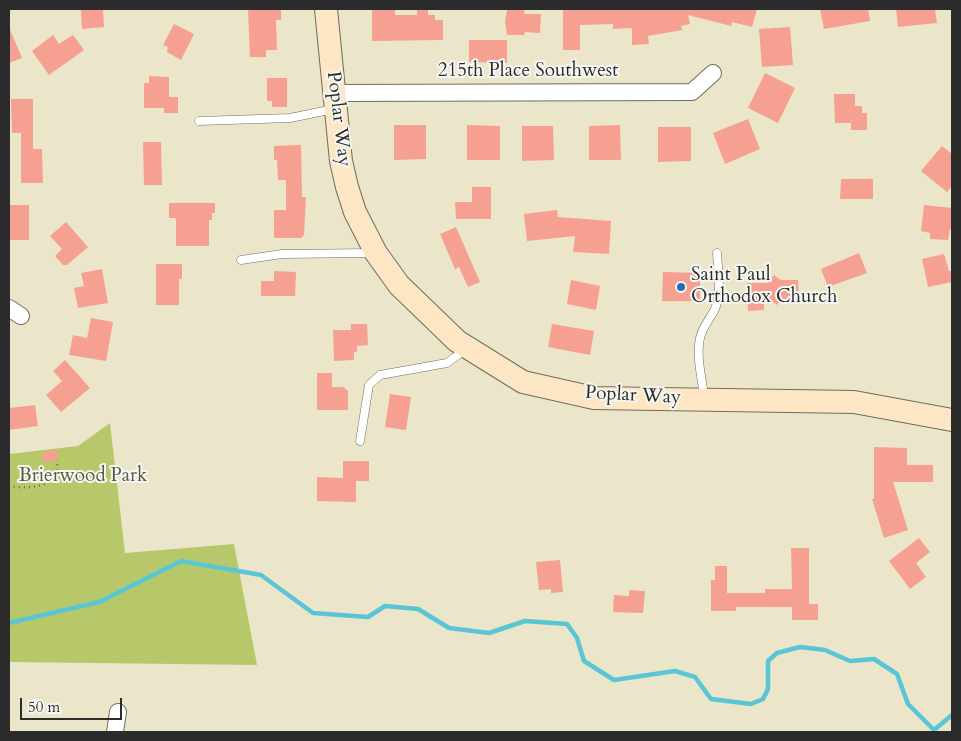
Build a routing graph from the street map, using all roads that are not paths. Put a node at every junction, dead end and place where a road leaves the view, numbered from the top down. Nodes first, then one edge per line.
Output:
1 (326, 9) edge
2 (714, 73) dead end
3 (335, 101) junction
4 (199, 121) dead end
5 (376, 253) junction
6 (717, 253) dead end
7 (241, 260) dead end
8 (468, 348) junction
9 (704, 399) junction
10 (952, 420) edge
11 (360, 440) dead end
12 (118, 712) dead end
13 (115, 732) edge

1 - 3 main road, Poplar Way
2 - 3 street, 215th Place Southwest
3 - 4 lane
3 - 5 main road, Poplar Way
5 - 7 lane
5 - 8 main road, Poplar Way
6 - 9 lane
8 - 9 main road, Poplar Way
8 - 11 lane
9 - 10 main road, Poplar Way
12 - 13 street

